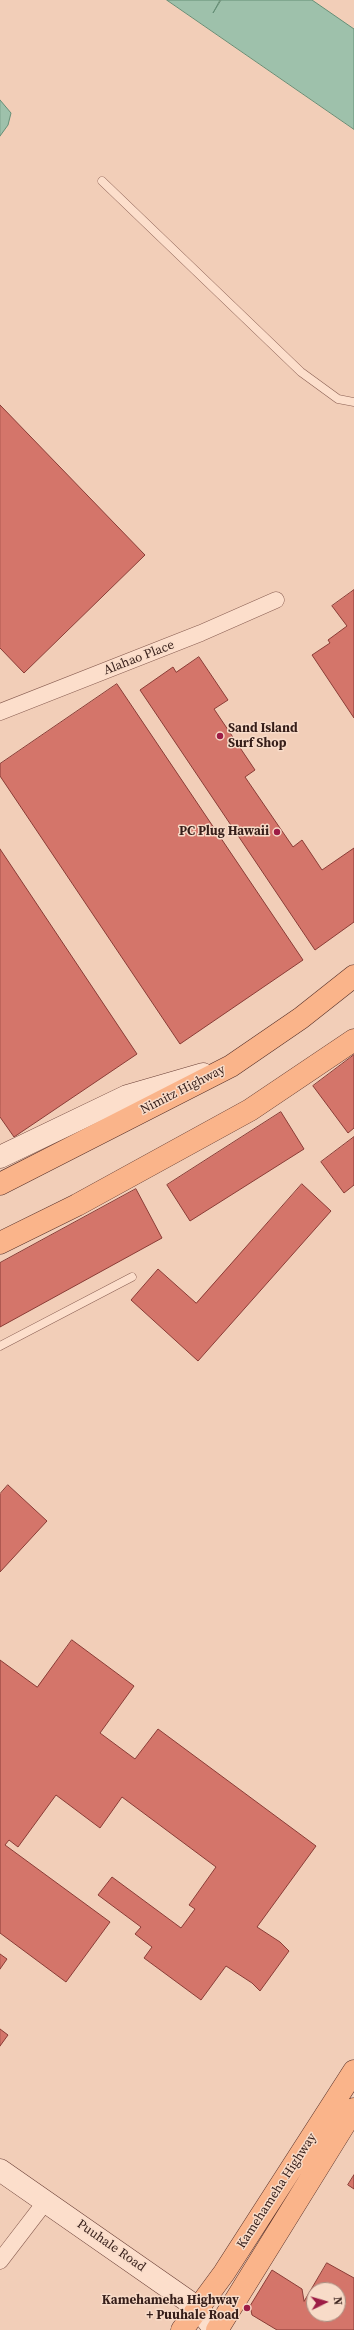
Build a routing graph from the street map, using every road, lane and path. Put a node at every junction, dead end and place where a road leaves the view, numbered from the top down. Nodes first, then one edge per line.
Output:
1 (102, 181) dead end
2 (354, 402) edge
3 (276, 600) dead end
4 (0, 712) edge
5 (354, 976) edge
6 (354, 1040) edge
7 (231, 1066) junction
8 (0, 1157) edge
9 (0, 1184) edge
10 (0, 1243) edge
11 (132, 1277) dead end
12 (0, 1346) edge
13 (354, 2071) edge
14 (354, 2109) edge
15 (0, 2170) edge
16 (46, 2201) junction
17 (0, 2261) edge
18 (198, 2308) junction
19 (182, 2330) edge
20 (216, 2330) edge

1 - 2 lane
3 - 4 street, Alahao Place
5 - 7 main road, Nimitz Highway
6 - 10 main road
7 - 8 street
7 - 9 main road, Nimitz Highway
11 - 12 lane
13 - 18 main road, Kamehameha Highway
14 - 20 main road, Kamehameha Highway
15 - 16 street, Puuhale Road
16 - 17 street
16 - 18 street, Puuhale Road
18 - 19 main road, Kamehameha Highway
18 - 20 street, Puuhale Road

